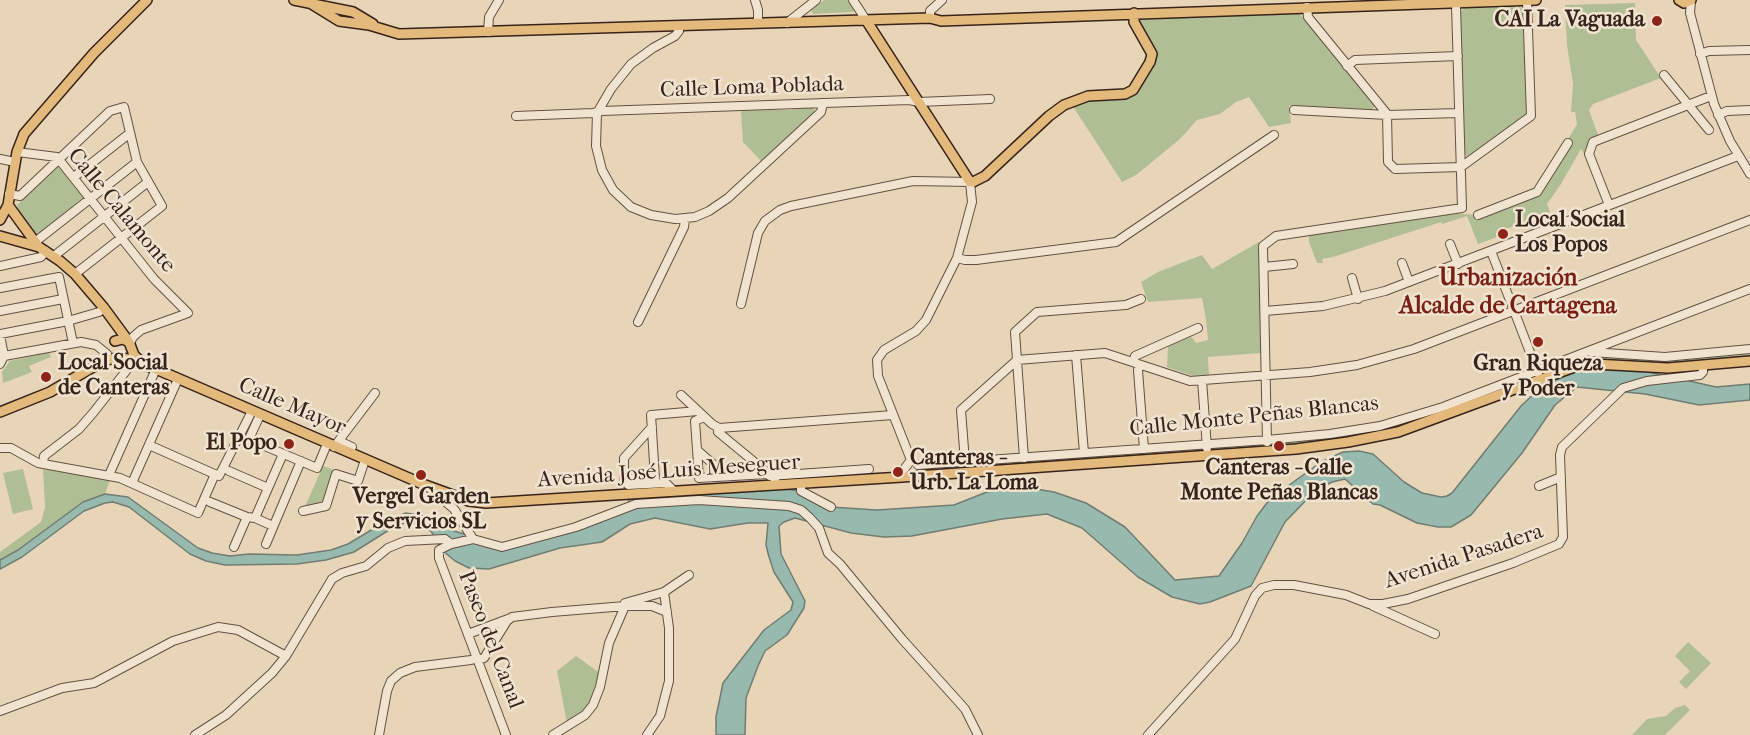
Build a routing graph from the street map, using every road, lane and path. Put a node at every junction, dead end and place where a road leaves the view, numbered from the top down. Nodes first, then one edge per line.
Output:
1 (147, 0) edge
2 (294, 0) edge
3 (498, 0) edge
4 (755, 0) edge
5 (816, 0) edge
6 (853, 0) edge
7 (942, 0) edge
8 (1527, 0) edge
9 (1536, 0) edge
10 (1453, 1) edge
11 (1684, 1) edge
12 (1338, 3) edge
13 (806, 7) junction
14 (1307, 7) junction
15 (1134, 13) junction
16 (930, 18) junction
17 (866, 20) junction
18 (814, 21) junction
19 (787, 22) junction
20 (758, 23) junction
21 (680, 26) junction
22 (488, 32) junction
23 (1750, 50) edge
24 (1700, 54) junction
25 (1458, 56) junction
26 (1347, 66) junction
27 (1664, 75) dead end
28 (1711, 96) junction
29 (990, 99) dead end
30 (919, 102) junction
31 (823, 103) junction
32 (1689, 105) junction
33 (1294, 110) dead end
34 (1750, 110) edge
35 (597, 112) junction
36 (1459, 113) junction
37 (1718, 115) junction
38 (516, 116) dead end
39 (1387, 116) junction
40 (1710, 130) dead end
41 (130, 133) junction
42 (1274, 135) dead end
43 (1568, 143) dead end
44 (1738, 156) junction
45 (16, 158) junction
46 (0, 159) edge
47 (59, 159) junction
48 (136, 162) junction
49 (1461, 167) junction
50 (1750, 174) edge
51 (74, 177) junction
52 (148, 182) junction
53 (970, 182) junction
54 (9, 194) junction
55 (91, 198) junction
56 (8, 205) junction
57 (1609, 206) junction
58 (1478, 215) dead end
59 (105, 216) junction
60 (685, 219) junction
61 (0, 220) edge
62 (1750, 220) edge
63 (28, 232) junction
64 (0, 236) edge
65 (122, 237) junction
66 (22, 242) junction
67 (1450, 244) dead end
68 (44, 249) junction
69 (1491, 251) junction
70 (957, 258) junction
71 (1402, 263) dead end
72 (1293, 264) dead end
73 (1458, 264) junction
74 (0, 266) edge
75 (67, 267) junction
76 (1264, 267) junction
77 (75, 274) junction
78 (58, 277) junction
79 (1352, 278) dead end
80 (1409, 282) junction
81 (0, 288) edge
82 (1750, 289) edge
83 (63, 299) junction
84 (1140, 299) dead end
85 (1358, 299) junction
86 (741, 304) dead end
87 (105, 308) junction
88 (0, 311) edge
89 (1264, 311) junction
90 (1514, 311) junction
91 (68, 321) junction
92 (638, 322) dead end
93 (119, 326) junction
94 (1198, 328) dead end
95 (0, 335) edge
96 (73, 343) junction
97 (130, 345) junction
98 (112, 347) junction
99 (1750, 349) edge
100 (1586, 352) junction
101 (1076, 355) junction
102 (123, 359) junction
103 (2, 360) edge
104 (1017, 360) junction
105 (1750, 361) edge
106 (100, 362) junction
107 (144, 364) junction
108 (1136, 364) junction
109 (1703, 366) junction
110 (156, 369) junction
111 (1266, 375) junction
112 (1539, 375) junction
113 (178, 379) junction
114 (1202, 380) junction
115 (375, 393) dead end
116 (681, 395) dead end
117 (0, 412) edge
118 (256, 413) junction
119 (701, 414) junction
120 (893, 415) junction
121 (652, 427) junction
122 (719, 428) junction
123 (1267, 440) junction
124 (333, 444) junction
125 (1206, 444) junction
126 (149, 445) junction
127 (352, 447) dead end
128 (0, 448) edge
129 (1144, 449) junction
130 (697, 450) junction
131 (1268, 451) junction
132 (1084, 453) junction
133 (283, 454) junction
134 (1208, 456) junction
135 (1024, 458) junction
136 (365, 460) junction
137 (910, 460) junction
138 (301, 461) junction
139 (964, 462) junction
140 (43, 464) junction
141 (869, 469) dead end
142 (919, 470) junction
143 (229, 471) dead end
144 (108, 475) junction
145 (217, 475) junction
146 (727, 476) junction
147 (902, 477) junction
148 (1561, 477) junction
149 (771, 478) junction
150 (626, 482) junction
151 (132, 483) junction
152 (801, 483) junction
153 (425, 485) junction
154 (1539, 486) dead end
155 (268, 488) junction
156 (674, 491) junction
157 (210, 502) dead end
158 (831, 507) dead end
159 (303, 511) dead end
160 (251, 518) junction
161 (273, 526) junction
162 (473, 539) junction
163 (266, 544) dead end
164 (451, 544) junction
165 (234, 547) dead end
166 (689, 575) dead end
167 (664, 592) junction
168 (1368, 604) junction
169 (625, 606) junction
170 (603, 607) junction
171 (667, 612) junction
172 (513, 617) junction
173 (468, 634) junction
174 (1435, 634) dead end
175 (286, 656) junction
176 (478, 659) junction
177 (0, 711) edge
178 (195, 735) edge
179 (380, 735) edge
180 (507, 735) edge
181 (553, 735) edge
182 (647, 735) edge
183 (978, 735) edge
184 (1148, 735) edge

1 - 45 main road
2 - 22 main road
3 - 22 street
4 - 20 street
5 - 13 street
6 - 17 street
7 - 16 street
8 - 9 main road
8 - 10 main road
8 - 49 street
10 - 12 main road
10 - 25 street
11 - 24 street
12 - 14 main road
13 - 18 street
13 - 19 street
14 - 15 main road
14 - 26 street
15 - 16 main road
15 - 53 main road
16 - 17 main road
17 - 18 main road
17 - 30 main road
18 - 19 main road
19 - 20 main road
20 - 21 main road
21 - 22 main road
21 - 35 street
23 - 24 street
24 - 28 street
25 - 26 street
25 - 36 street
26 - 39 street
27 - 32 street
28 - 32 street
28 - 37 street
29 - 30 street, Calle Loma Poblada
30 - 31 street, Calle Loma Poblada
30 - 53 main road
31 - 35 street, Calle Loma Poblada
31 - 60 street
32 - 40 street
32 - 57 street
33 - 39 street
34 - 37 street
35 - 38 street, Calle Loma Poblada
35 - 60 street
36 - 39 street
36 - 49 street
37 - 44 street
39 - 49 street
41 - 47 street
41 - 48 street
41 - 51 street
42 - 70 street
43 - 58 street
44 - 50 street
44 - 57 street
45 - 46 street, Calle Calamonte
45 - 47 street, Calle Calamonte
45 - 54 main road
47 - 51 street, Calle Calamonte
47 - 54 street
48 - 52 street
48 - 55 street
49 - 76 street
51 - 55 street, Calle Calamonte
52 - 59 street
52 - 65 street
53 - 70 street
53 - 86 street
54 - 56 main road
55 - 59 street, Calle Calamonte
55 - 68 street
56 - 61 main road
56 - 63 main road
57 - 69 street
59 - 65 street, Calle Calamonte
59 - 68 street
60 - 92 street
62 - 90 street
63 - 66 main road
63 - 68 main road
64 - 66 main road
65 - 77 street
65 - 97 street, Calle Calamonte
66 - 68 main road
67 - 73 street
68 - 74 street
68 - 75 main road
69 - 73 street
69 - 90 street
70 - 120 street
71 - 80 street
72 - 76 street
73 - 80 street
75 - 77 main road
75 - 78 street
76 - 89 street
77 - 87 main road
78 - 81 street
78 - 83 street
79 - 85 street
80 - 85 street
82 - 100 street, Calle Monte Peñas Blancas
83 - 88 street
83 - 91 street
84 - 104 street
85 - 89 street
87 - 91 street
87 - 93 main road
89 - 111 street
90 - 111 street
90 - 112 street
91 - 95 street
91 - 96 street
93 - 97 main road
93 - 98 main road
94 - 108 street
95 - 103 street
96 - 98 street
96 - 103 street
97 - 98 main road
97 - 102 main road
97 - 107 main road
98 - 102 main road
98 - 106 main road
99 - 100 street
100 - 112 street, Calle Monte Peñas Blancas
101 - 104 street
101 - 108 street
101 - 132 street
102 - 106 main road
102 - 107 main road, Calle Mayor
102 - 140 street
104 - 135 street
104 - 139 street
105 - 109 main road, Calle Monte Peñas Blancas
106 - 117 main road
107 - 110 main road, Calle Mayor
108 - 114 street
108 - 129 street
109 - 112 main road, Calle Monte Peñas Blancas
109 - 148 street, Avenida Pasadera
110 - 113 main road, Calle Mayor
110 - 144 street
111 - 114 street
111 - 123 street
112 - 123 street, Calle Monte Peñas Blancas
112 - 131 main road, Calle Monte Peñas Blancas
113 - 118 main road, Calle Mayor
113 - 126 street
114 - 125 street
115 - 124 street
116 - 119 street
118 - 124 main road, Calle Mayor
118 - 133 street
118 - 145 street
119 - 121 street
119 - 122 street
119 - 130 street
120 - 122 street
120 - 137 street
121 - 150 street
121 - 150 street
122 - 149 street
123 - 125 street, Calle Monte Peñas Blancas
123 - 131 street
124 - 127 street
124 - 136 main road, Calle Mayor
124 - 138 street
125 - 129 street, Calle Monte Peñas Blancas
125 - 134 street
126 - 145 street
126 - 151 street
128 - 140 street
129 - 132 street, Calle Monte Peñas Blancas
130 - 146 street
130 - 146 street
131 - 134 main road, Calle Monte Peñas Blancas
132 - 135 street, Calle Monte Peñas Blancas
133 - 138 street
133 - 155 street
134 - 142 main road, Calle Monte Peñas Blancas
135 - 139 street, Calle Monte Peñas Blancas
136 - 153 main road, Calle Mayor
136 - 159 street
137 - 142 street
137 - 147 street
138 - 161 street
139 - 142 street, Calle Monte Peñas Blancas
140 - 144 street
141 - 149 street
142 - 147 main road, Avenida José Luis Meseguer
143 - 155 street
144 - 151 street
145 - 151 street
146 - 149 street
147 - 152 main road, Avenida José Luis Meseguer
148 - 154 street
148 - 168 street, Avenida Pasadera
149 - 152 main road, Avenida José Luis Meseguer
149 - 156 main road, Avenida José Luis Meseguer
150 - 156 street
152 - 158 street
153 - 156 main road, Avenida José Luis Meseguer
153 - 162 street
155 - 160 street
157 - 160 street
160 - 161 street
160 - 165 street
161 - 163 street
162 - 164 street
162 - 183 street
164 - 173 street, Paseo del Canal
164 - 175 street
166 - 167 street
167 - 170 street
167 - 171 street
168 - 174 street
168 - 184 street, Avenida Pasadera
169 - 170 street
169 - 171 street
169 - 181 street
170 - 172 street
171 - 182 street
172 - 173 street
172 - 176 street
173 - 176 street, Paseo del Canal
175 - 177 street
175 - 178 street
176 - 179 street
176 - 180 street, Paseo del Canal

